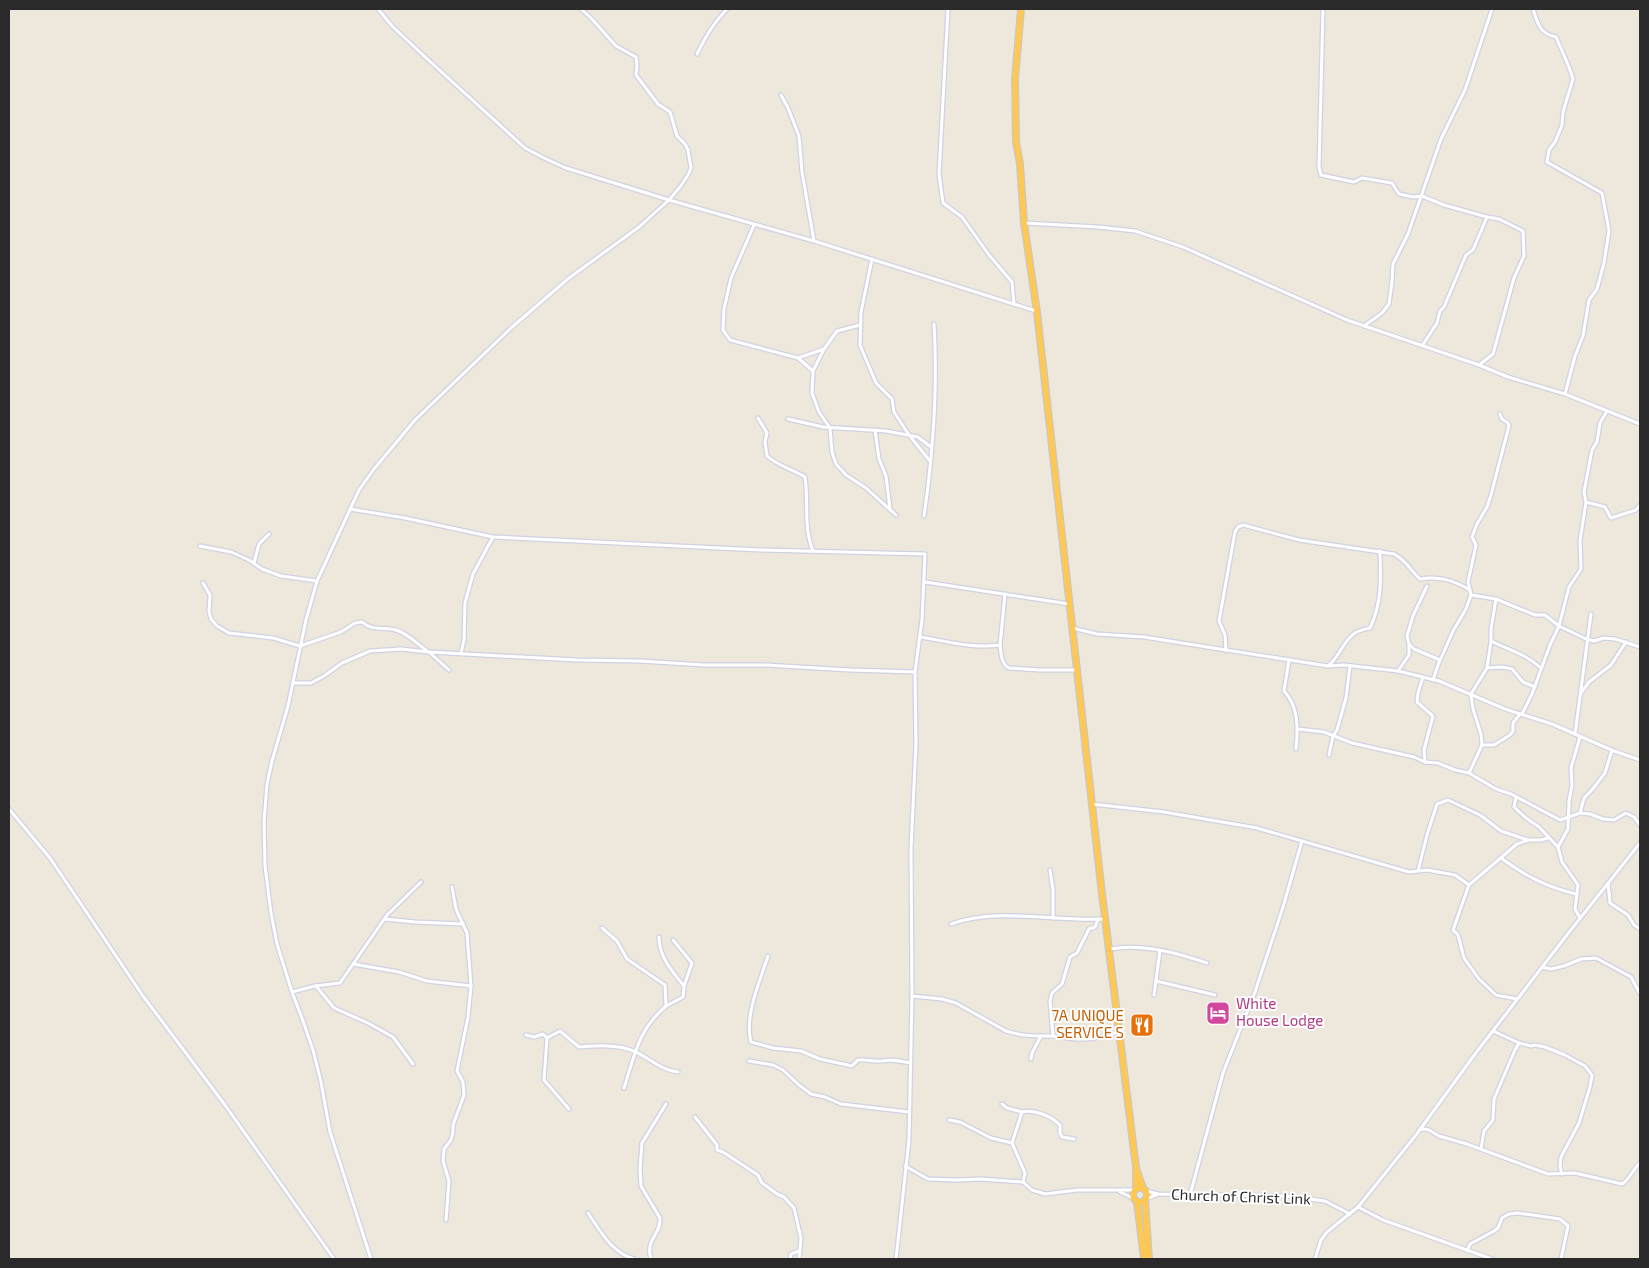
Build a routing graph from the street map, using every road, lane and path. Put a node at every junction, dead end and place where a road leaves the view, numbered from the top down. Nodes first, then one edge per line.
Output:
1 (378, 9) edge
2 (581, 9) edge
3 (727, 9) edge
4 (948, 9) edge
5 (1021, 9) edge
6 (1323, 9) edge
7 (1492, 9) edge
8 (1533, 9) edge
9 (697, 54) dead end
10 (781, 95) dead end
11 (1422, 196) junction
12 (670, 200) junction
13 (1488, 217) junction
14 (1024, 223) junction
15 (754, 224) junction
16 (814, 241) junction
17 (872, 259) junction
18 (1014, 304) junction
19 (1037, 312) junction
20 (934, 324) dead end
21 (860, 325) junction
22 (1364, 326) junction
23 (1422, 346) junction
24 (824, 349) junction
25 (798, 358) junction
26 (1478, 365) junction
27 (813, 371) junction
28 (1565, 394) junction
29 (1607, 411) junction
30 (1500, 414) dead end
31 (758, 418) dead end
32 (788, 419) dead end
33 (1640, 424) edge
34 (830, 428) junction
35 (875, 430) junction
36 (909, 435) junction
37 (931, 448) junction
38 (930, 461) junction
39 (1586, 502) junction
40 (1640, 505) edge
41 (350, 509) junction
42 (890, 510) junction
43 (896, 515) dead end
44 (924, 516) dead end
45 (269, 534) dead end
46 (494, 537) junction
47 (200, 546) dead end
48 (813, 551) junction
49 (1380, 552) junction
50 (254, 564) junction
51 (317, 581) junction
52 (925, 582) junction
53 (203, 583) dead end
54 (1427, 586) dead end
55 (1470, 592) junction
56 (1005, 594) junction
57 (1496, 599) junction
58 (1069, 604) junction
59 (1590, 614) dead end
60 (1560, 626) junction
61 (1072, 628) junction
62 (920, 637) junction
63 (1586, 639) junction
64 (1491, 642) junction
65 (1626, 642) junction
66 (1410, 644) junction
67 (1000, 645) junction
68 (300, 646) junction
69 (1640, 647) edge
70 (1226, 651) junction
71 (429, 652) junction
72 (461, 653) junction
73 (1289, 660) junction
74 (1440, 660) junction
75 (1328, 666) junction
76 (1350, 666) junction
77 (1487, 668) junction
78 (1541, 668) junction
79 (449, 670) dead end
80 (1077, 670) junction
81 (1398, 671) junction
82 (915, 672) junction
83 (1422, 677) junction
84 (1433, 680) junction
85 (293, 683) junction
86 (1535, 687) junction
87 (1471, 694) junction
88 (1580, 695) junction
89 (1521, 714) junction
90 (1298, 729) junction
91 (1575, 734) junction
92 (1333, 736) junction
93 (1580, 737) junction
94 (1482, 745) junction
95 (1296, 749) dead end
96 (1612, 750) junction
97 (1328, 755) dead end
98 (1640, 760) edge
99 (1425, 762) junction
100 (1469, 774) junction
101 (1516, 797) junction
102 (1092, 804) junction
103 (9, 809) edge
104 (1580, 813) junction
105 (1569, 817) junction
106 (1640, 825) edge
107 (1548, 838) junction
108 (1528, 840) junction
109 (1302, 841) junction
110 (1640, 844) edge
111 (1558, 848) junction
112 (1501, 858) junction
113 (1050, 870) dead end
114 (1418, 871) junction
115 (421, 882) dead end
116 (1608, 883) junction
117 (1469, 885) junction
118 (452, 887) dead end
119 (1576, 894) junction
120 (1052, 918) junction
121 (1580, 918) junction
122 (384, 919) junction
123 (1102, 919) junction
124 (463, 924) junction
125 (951, 924) dead end
126 (602, 928) dead end
127 (1640, 929) edge
128 (659, 937) dead end
129 (674, 940) dead end
130 (1110, 949) junction
131 (1160, 950) junction
132 (768, 956) dead end
133 (1207, 963) dead end
134 (353, 964) junction
135 (1542, 967) junction
136 (1156, 981) junction
137 (316, 986) junction
138 (471, 986) junction
139 (684, 986) junction
140 (292, 992) junction
141 (1215, 994) dead end
142 (1640, 994) edge
143 (912, 996) junction
144 (1154, 996) dead end
145 (1517, 999) junction
146 (666, 1006) junction
147 (1493, 1031) junction
148 (1119, 1032) junction
149 (526, 1035) dead end
150 (1041, 1036) junction
151 (1053, 1036) junction
152 (547, 1038) junction
153 (1519, 1043) junction
154 (635, 1052) junction
155 (1031, 1059) dead end
156 (749, 1061) dead end
157 (910, 1063) junction
158 (413, 1064) dead end
159 (678, 1072) dead end
160 (624, 1088) dead end
161 (666, 1104) dead end
162 (1002, 1104) dead end
163 (568, 1109) dead end
164 (909, 1112) junction
165 (1022, 1112) junction
166 (695, 1118) dead end
167 (949, 1120) dead end
168 (1419, 1131) junction
169 (1074, 1139) dead end
170 (1012, 1143) junction
171 (1481, 1149) junction
172 (1640, 1162) edge
173 (906, 1166) junction
174 (1136, 1167) junction
175 (1562, 1174) junction
176 (1023, 1182) junction
177 (1144, 1189) junction
178 (1135, 1190) junction
179 (1119, 1191) junction
180 (1158, 1194) junction
181 (1190, 1194) junction
182 (1135, 1200) junction
183 (1145, 1200) junction
184 (1358, 1207) junction
185 (588, 1213) dead end
186 (1350, 1214) junction
187 (446, 1220) dead end
188 (1467, 1251) junction
189 (799, 1252) junction
190 (334, 1259) edge
191 (371, 1259) edge
192 (634, 1259) edge
193 (651, 1259) edge
194 (790, 1259) edge
195 (799, 1259) edge
196 (896, 1259) edge
197 (1144, 1259) edge
198 (1148, 1259) edge
199 (1315, 1259) edge
200 (1492, 1259) edge
201 (1561, 1259) edge

1 - 12 street
2 - 12 street
3 - 9 street
4 - 18 street
5 - 14 highway
6 - 11 street
7 - 11 street
8 - 28 street
10 - 16 street
11 - 13 street
11 - 22 street
12 - 15 street
12 - 41 street
13 - 23 street
13 - 26 street
14 - 19 highway
14 - 22 street
15 - 16 street
15 - 25 street
16 - 17 street
17 - 18 street
17 - 21 street
18 - 19 street
19 - 58 highway
20 - 37 street
21 - 24 street
21 - 36 street
22 - 23 street
23 - 26 street
24 - 25 street
24 - 27 street
25 - 27 street
26 - 28 street
27 - 34 street
28 - 29 street
29 - 33 street
29 - 39 street
30 - 55 street
31 - 48 street
32 - 34 street
34 - 35 street
34 - 42 street
35 - 36 street
35 - 42 street
36 - 37 street
36 - 38 street
37 - 38 street
38 - 44 street
39 - 40 street
39 - 60 street
41 - 46 street
41 - 51 street
42 - 43 street
45 - 50 street
46 - 48 street
46 - 72 street
47 - 50 street
48 - 52 street
49 - 55 street
49 - 70 street
49 - 75 street
50 - 51 street
51 - 68 street
52 - 56 street
52 - 62 street
53 - 68 street
54 - 66 street
55 - 57 street
55 - 74 street
56 - 58 street
56 - 67 street
57 - 60 street
57 - 64 street
58 - 61 highway
59 - 63 street
60 - 63 street
60 - 78 street
61 - 70 street
61 - 80 highway
62 - 67 street
62 - 82 street
63 - 65 street
63 - 88 street
64 - 77 street
64 - 78 street
65 - 69 street
65 - 88 street
66 - 74 street
66 - 81 street
67 - 80 street
68 - 71 street
68 - 85 street
70 - 73 street
71 - 72 street
71 - 79 street
71 - 85 street
72 - 82 street
73 - 75 street
73 - 90 street
74 - 84 street
75 - 76 street
76 - 81 street
76 - 92 street
77 - 86 street
77 - 87 street
78 - 86 street
80 - 102 highway
81 - 83 street
82 - 143 street
83 - 84 street
83 - 99 street
84 - 87 street
85 - 140 street
86 - 89 street
87 - 89 street
87 - 94 street
88 - 91 street
89 - 91 street
89 - 94 street
90 - 92 street
90 - 95 street
91 - 93 street
92 - 97 street
92 - 99 street
93 - 96 street
93 - 105 street
94 - 100 street
96 - 98 street
96 - 104 street
99 - 100 street
100 - 101 street
101 - 105 street
101 - 107 street
102 - 109 street
102 - 123 highway
103 - 190 street
104 - 105 street
104 - 106 street
105 - 111 street
107 - 108 street
107 - 111 street
108 - 112 street
108 - 114 street
109 - 114 street
109 - 181 street
110 - 116 street
111 - 119 street
112 - 117 street
112 - 119 street
113 - 120 street
114 - 117 street
115 - 122 street
116 - 121 street
116 - 127 street
117 - 145 street
118 - 124 street
119 - 121 street
120 - 123 street
120 - 125 street
121 - 135 street
122 - 124 street
122 - 134 street
123 - 130 highway
123 - 151 street
124 - 138 street
126 - 146 street
128 - 139 street
129 - 139 street
130 - 131 street
130 - 148 highway
131 - 133 street
131 - 136 street
132 - 157 street
134 - 137 street
134 - 138 street
135 - 142 street
135 - 145 street
136 - 141 street
136 - 144 street
137 - 140 street
137 - 158 street
138 - 187 street
139 - 146 street
140 - 191 street
143 - 150 street
143 - 157 street
145 - 147 street
146 - 154 street
147 - 153 street
147 - 168 street
148 - 151 street
148 - 174 highway
149 - 152 street
150 - 151 street
150 - 155 street
152 - 154 street
152 - 163 street
153 - 171 street
153 - 175 street
154 - 159 street
154 - 160 street
156 - 164 street
157 - 164 street
161 - 193 street
162 - 165 street
164 - 173 street
165 - 169 street
165 - 170 street
166 - 189 street
167 - 170 street
168 - 171 street
168 - 184 street
170 - 176 street
171 - 175 street
172 - 175 street
173 - 176 street
173 - 196 street
174 - 177 highway
174 - 178 highway
176 - 179 street
177 - 178 highway
177 - 180 street, Church of Christ Link
177 - 183 highway
178 - 179 street
178 - 182 highway
179 - 182 street
180 - 181 street, Church of Christ Link
180 - 183 street, Church of Christ Link
181 - 186 street, Church of Christ Link
182 - 183 highway
182 - 197 highway
183 - 198 highway
184 - 186 street
184 - 188 street
185 - 192 street
186 - 199 street
188 - 200 street
188 - 201 street
189 - 194 street
189 - 195 street

